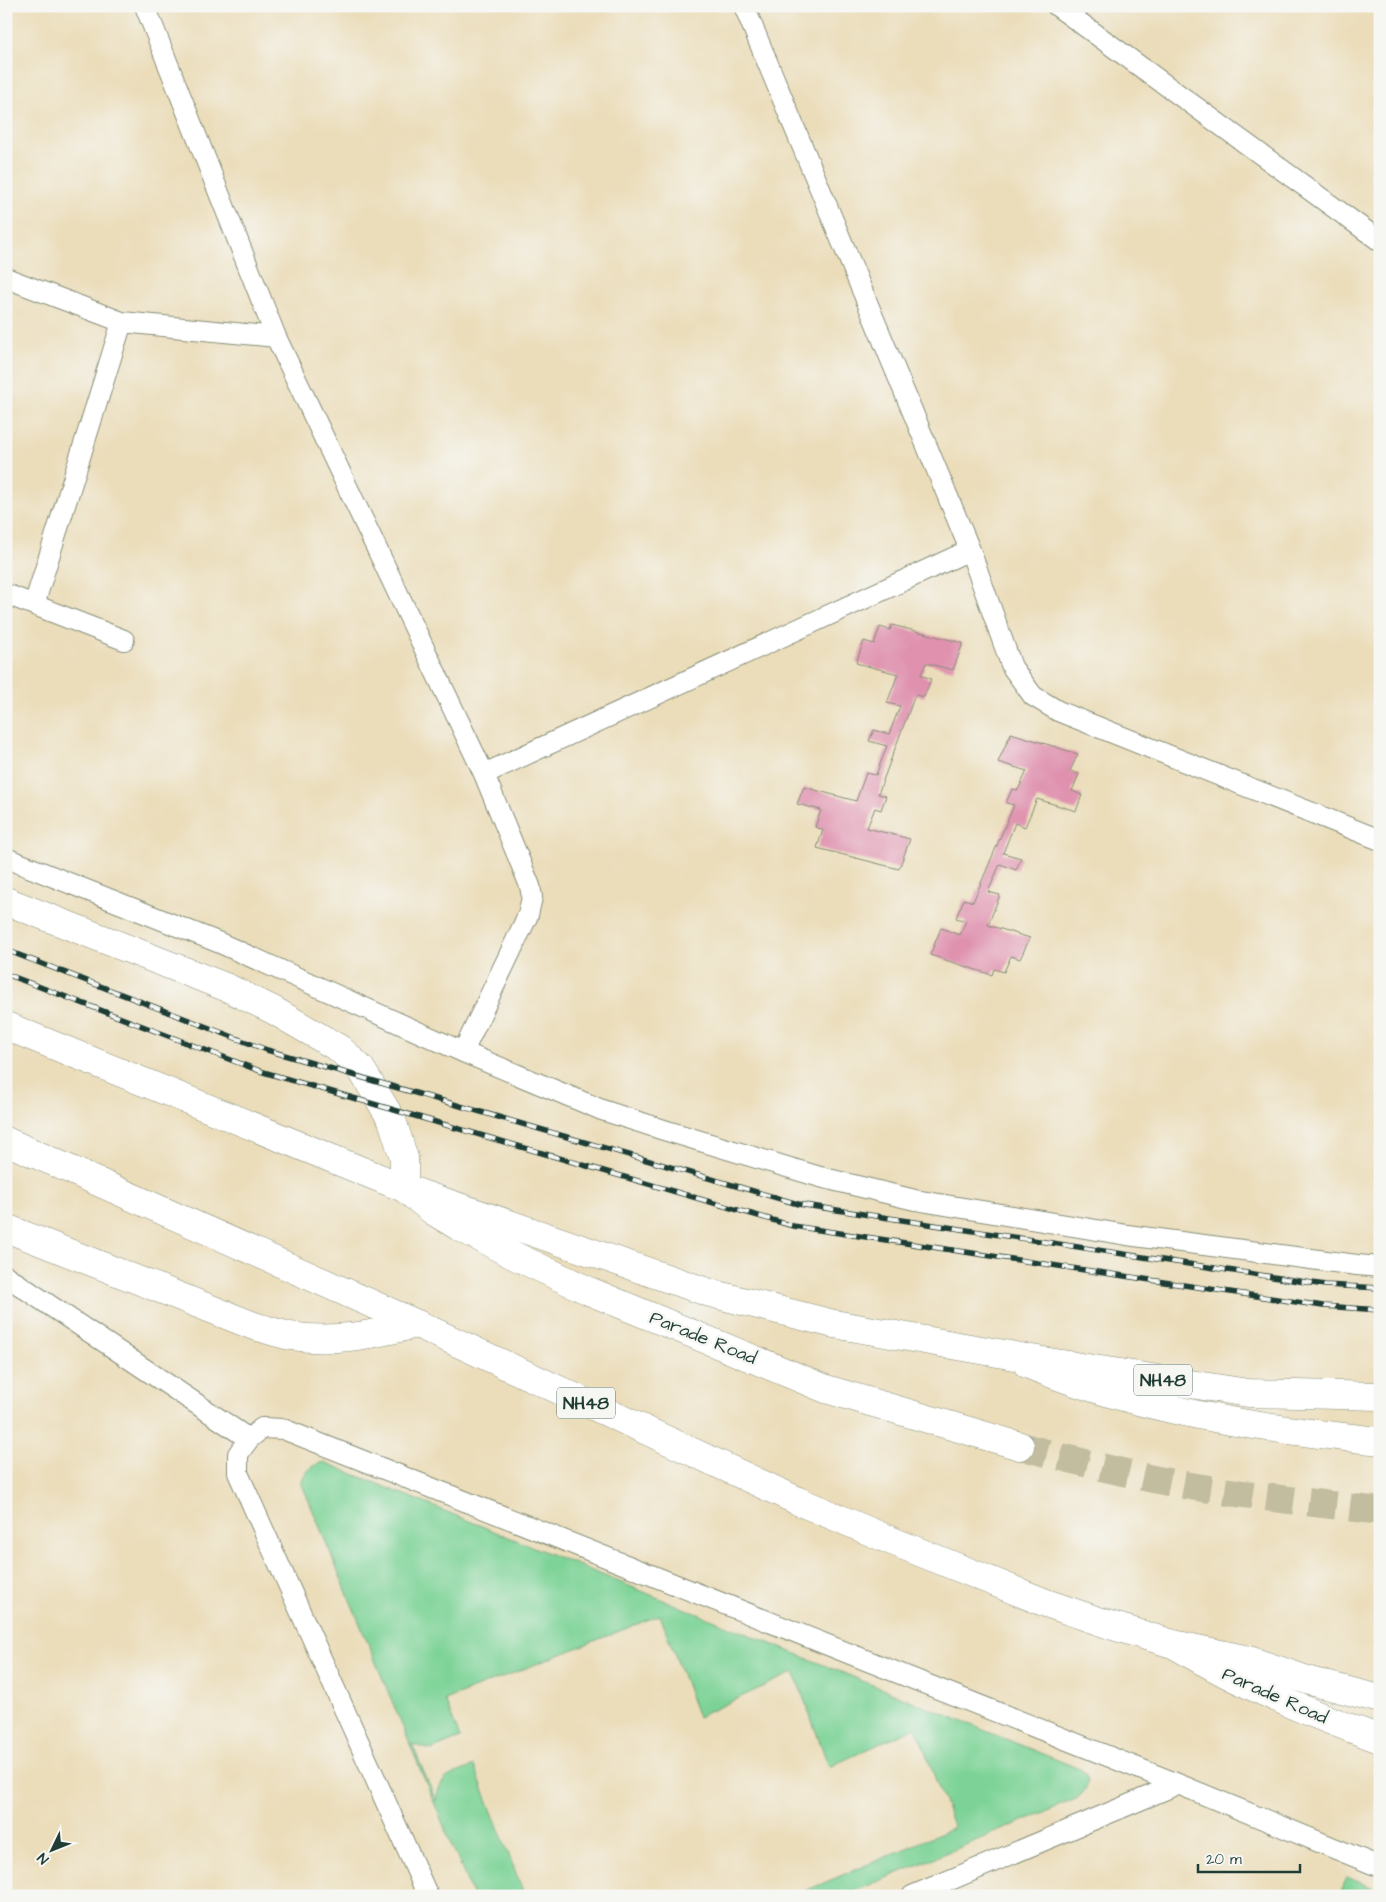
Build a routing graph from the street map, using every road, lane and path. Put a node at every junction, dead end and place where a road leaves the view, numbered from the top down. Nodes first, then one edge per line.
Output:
1 (145, 6) edge
2 (744, 6) edge
3 (1057, 6) edge
4 (1380, 241) edge
5 (6, 278) edge
6 (122, 322) junction
7 (276, 337) junction
8 (970, 550) junction
9 (6, 594) edge
10 (34, 605) junction
11 (124, 640) dead end
12 (484, 774) junction
13 (1380, 840) edge
14 (6, 858) edge
15 (6, 901) edge
16 (6, 1026) edge
17 (463, 1052) junction
18 (6, 1141) edge
19 (404, 1188) junction
20 (6, 1228) edge
21 (1380, 1267) edge
22 (6, 1276) edge
23 (417, 1324) junction
24 (998, 1353) junction
25 (1380, 1396) edge
26 (249, 1439) junction
27 (1380, 1441) edge
28 (1020, 1446) tunnel mouth
29 (1173, 1644) junction
30 (1378, 1697) edge
31 (1380, 1739) edge
32 (1178, 1784) junction
33 (1380, 1867) edge
34 (921, 1894) edge
35 (428, 1896) edge

1 - 7 lane
2 - 8 lane
3 - 4 lane
5 - 6 lane
6 - 7 lane
6 - 10 lane
7 - 12 lane
8 - 12 lane
8 - 13 lane
9 - 10 lane
10 - 11 lane
12 - 17 lane
14 - 17 lane
15 - 19 main road
16 - 19 main road, NH48
17 - 21 lane
18 - 23 main road, NH48
19 - 24 main road, NH48
19 - 28 main road, Parade Road
20 - 23 main road
22 - 26 lane
23 - 29 main road, NH48
24 - 25 main road, NH48
24 - 27 main road
26 - 32 lane
26 - 35 lane
29 - 30 main road, NH48
29 - 31 main road, Parade Road
32 - 33 lane
32 - 34 lane

